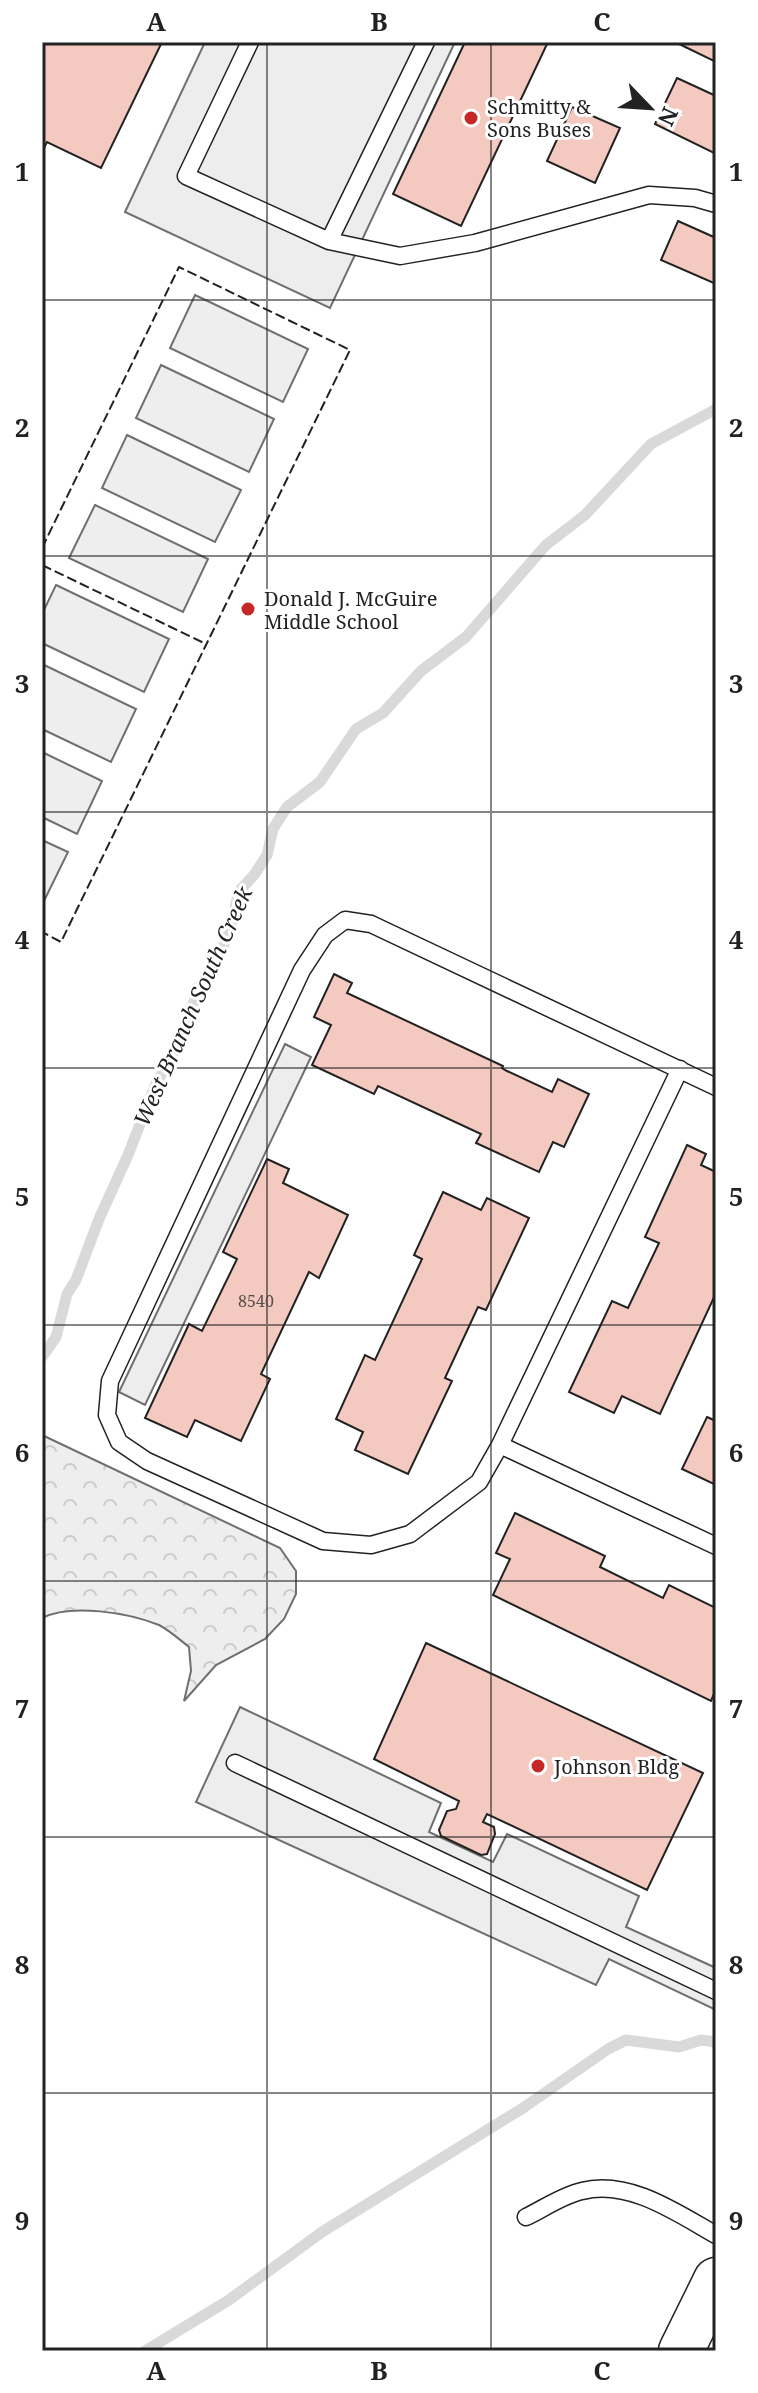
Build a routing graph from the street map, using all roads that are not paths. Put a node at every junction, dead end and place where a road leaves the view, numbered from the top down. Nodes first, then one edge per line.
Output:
1 (250, 42) edge
2 (426, 42) edge
3 (716, 204) edge
4 (329, 241) junction
5 (680, 1069) junction
6 (716, 1087) edge
7 (500, 1445) junction
8 (716, 1546) edge
9 (235, 1763) dead end
10 (716, 1991) edge
11 (526, 2217) dead end
12 (716, 2235) edge
13 (716, 2280) edge
14 (681, 2351) edge

1 - 4 lane
2 - 4 lane
3 - 4 lane
5 - 6 lane
5 - 7 lane
5 - 7 lane
7 - 8 lane
9 - 10 lane
11 - 12 lane
13 - 14 street

